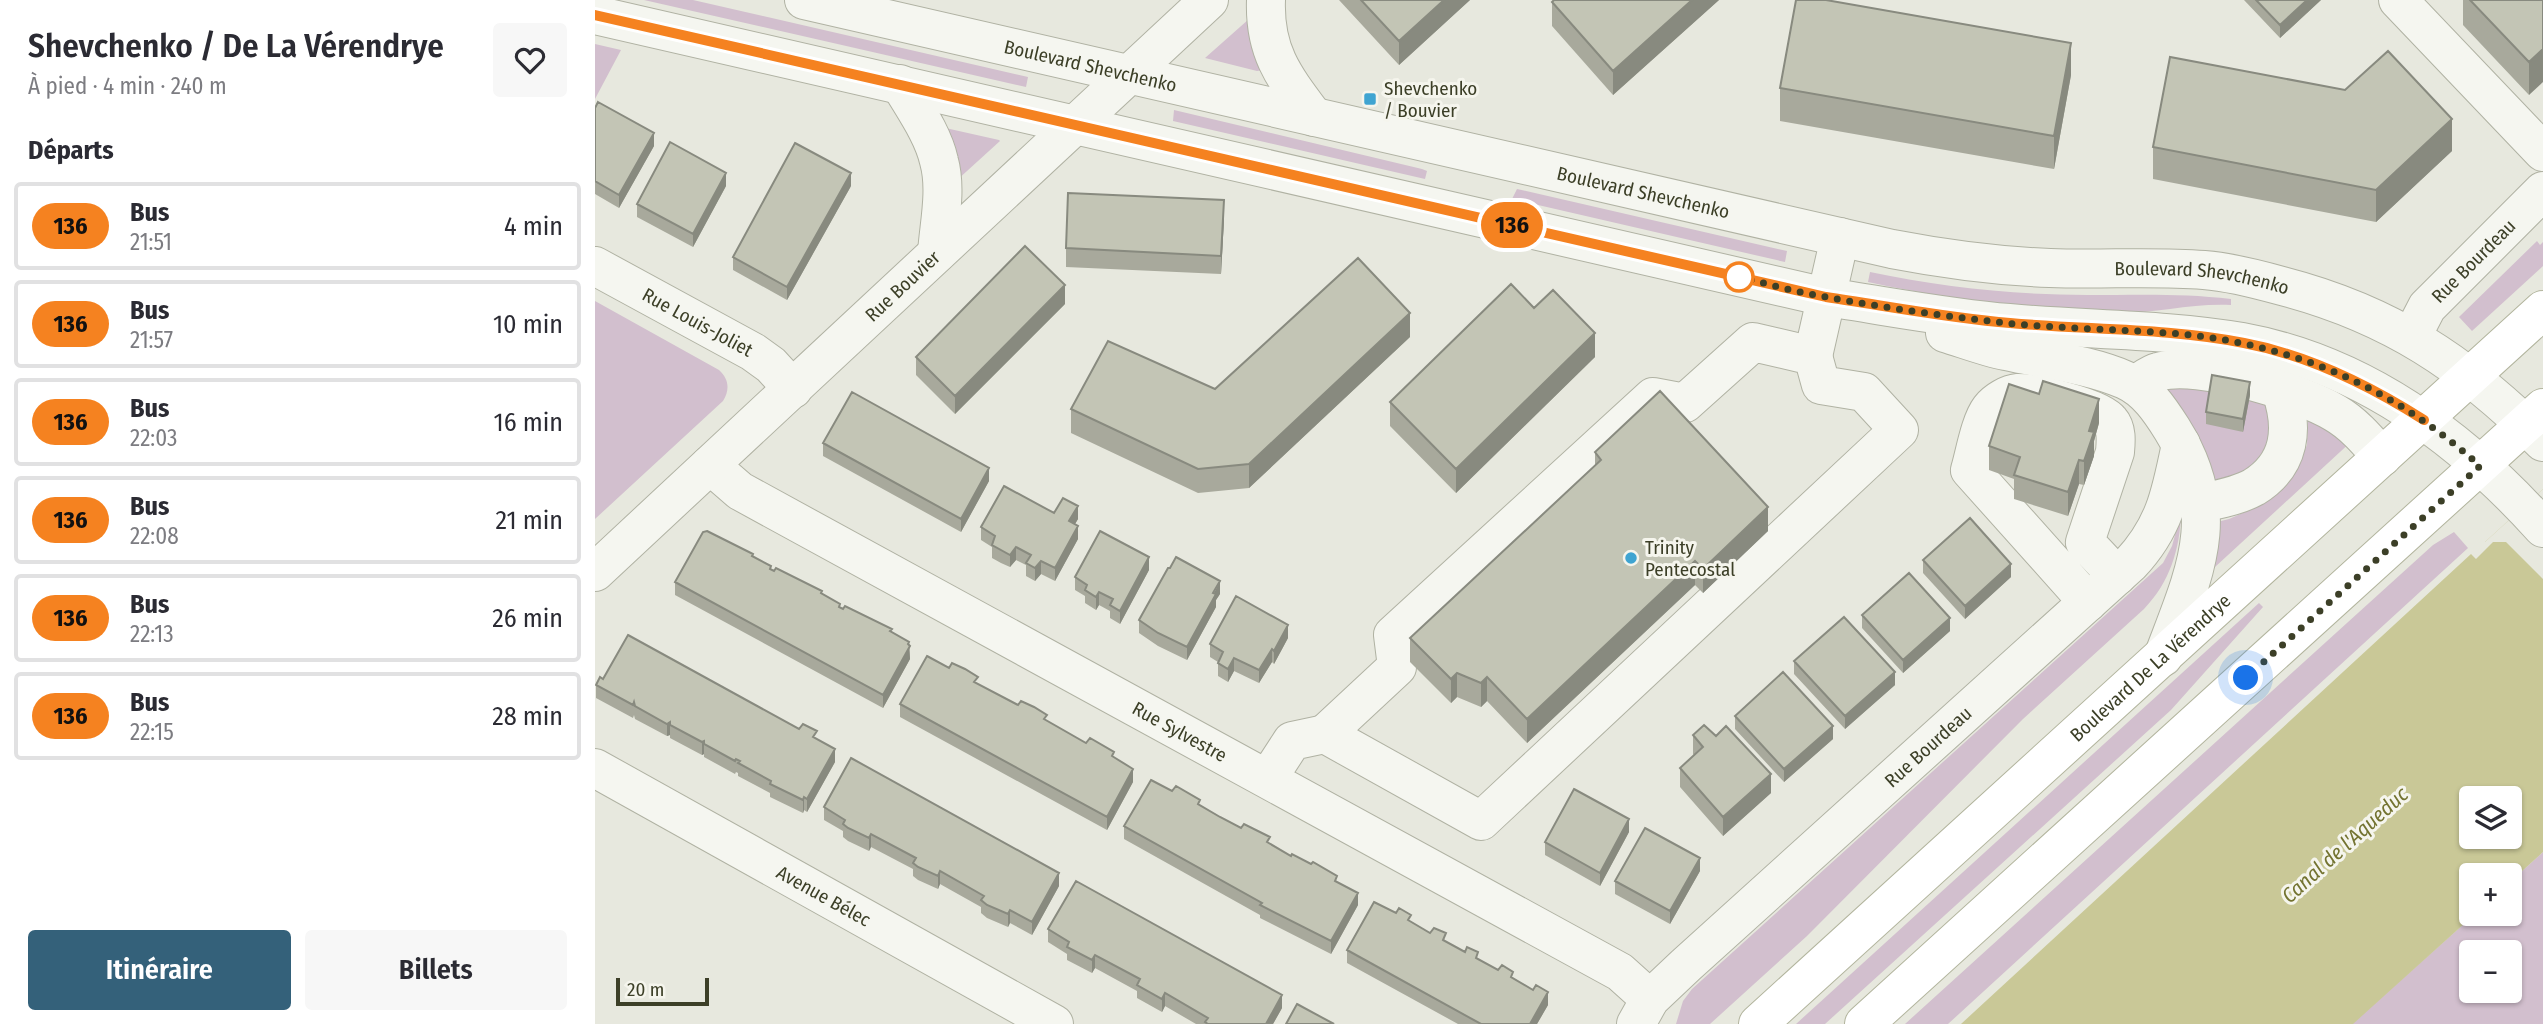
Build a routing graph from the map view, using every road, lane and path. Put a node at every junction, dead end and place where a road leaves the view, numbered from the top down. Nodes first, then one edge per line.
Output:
1 (804, 0) edge
2 (1209, 0) edge
3 (1266, 0) edge
4 (2417, 6) edge
5 (595, 15) edge
6 (1129, 74) junction
7 (900, 84) junction
8 (1314, 117) junction
9 (1077, 124) junction
10 (2543, 152) edge
11 (2543, 191) edge
12 (1840, 237) junction
13 (937, 253) junction
14 (595, 266) edge
15 (1826, 297) junction
16 (2543, 310) edge
17 (2411, 336) junction
18 (1813, 356) junction
19 (2035, 358) junction
20 (2472, 376) junction
21 (2135, 385) junction
22 (793, 389) junction
23 (2281, 391) junction
24 (2027, 394) junction
25 (2424, 420) junction
26 (2537, 425) edge
27 (2181, 444) junction
28 (2382, 457) junction
29 (710, 465) junction
30 (2480, 466) junction
31 (2201, 503) junction
32 (2052, 511) edge
33 (2533, 517) edge
34 (2085, 542) junction
35 (2048, 558) junction
36 (595, 572) edge
37 (2117, 576) junction
38 (2088, 602) junction
39 (2164, 657) junction
40 (1325, 734) junction
41 (595, 768) edge
42 (1268, 778) junction
43 (1643, 1011) edge
44 (1054, 1024) edge
45 (1758, 1024) edge
46 (1864, 1024) edge

1 - 6 street, Boulevard Shevchenko
2 - 6 street, Rue Bouvier
3 - 8 street
4 - 10 street
5 - 7 street
6 - 8 street, Boulevard Shevchenko
6 - 9 street, Rue Bouvier
7 - 9 street
7 - 13 street
8 - 12 street, Boulevard Shevchenko
9 - 13 street, Rue Bouvier
9 - 15 street
11 - 17 street, Rue Bourdeau
12 - 15 street
12 - 17 street, Boulevard Shevchenko
13 - 22 street, Rue Bouvier
14 - 22 street, Rue Louis-Joliet
15 - 18 street
15 - 19 street
15 - 25 street
16 - 20 main road, Boulevard De La Vérendrye
17 - 20 street, Boulevard Shevchenko
18 - 40 street
18 - 40 street
19 - 21 street
19 - 24 street
20 - 25 main road, Boulevard De La Vérendrye
20 - 26 street, Boulevard Shevchenko
21 - 23 street
21 - 27 street
22 - 29 street, Rue Bouvier
23 - 28 street
23 - 31 street
24 - 34 street
24 - 35 street
25 - 28 main road, Boulevard De La Vérendrye
25 - 30 street
26 - 30 main road
27 - 31 street
27 - 37 street, Rue Bourdeau
28 - 39 main road, Boulevard De La Vérendrye
29 - 36 street, Rue Bouvier
29 - 42 street, Rue Sylvestre
30 - 33 street
30 - 46 main road
31 - 39 street
32 - 35 street
34 - 35 street
34 - 37 street
35 - 38 street
37 - 38 street, Rue Bourdeau
38 - 43 street, Rue Bourdeau
39 - 45 main road, Boulevard De La Vérendrye
40 - 42 street
41 - 44 street, Avenue Bélec
42 - 43 street, Rue Sylvestre

